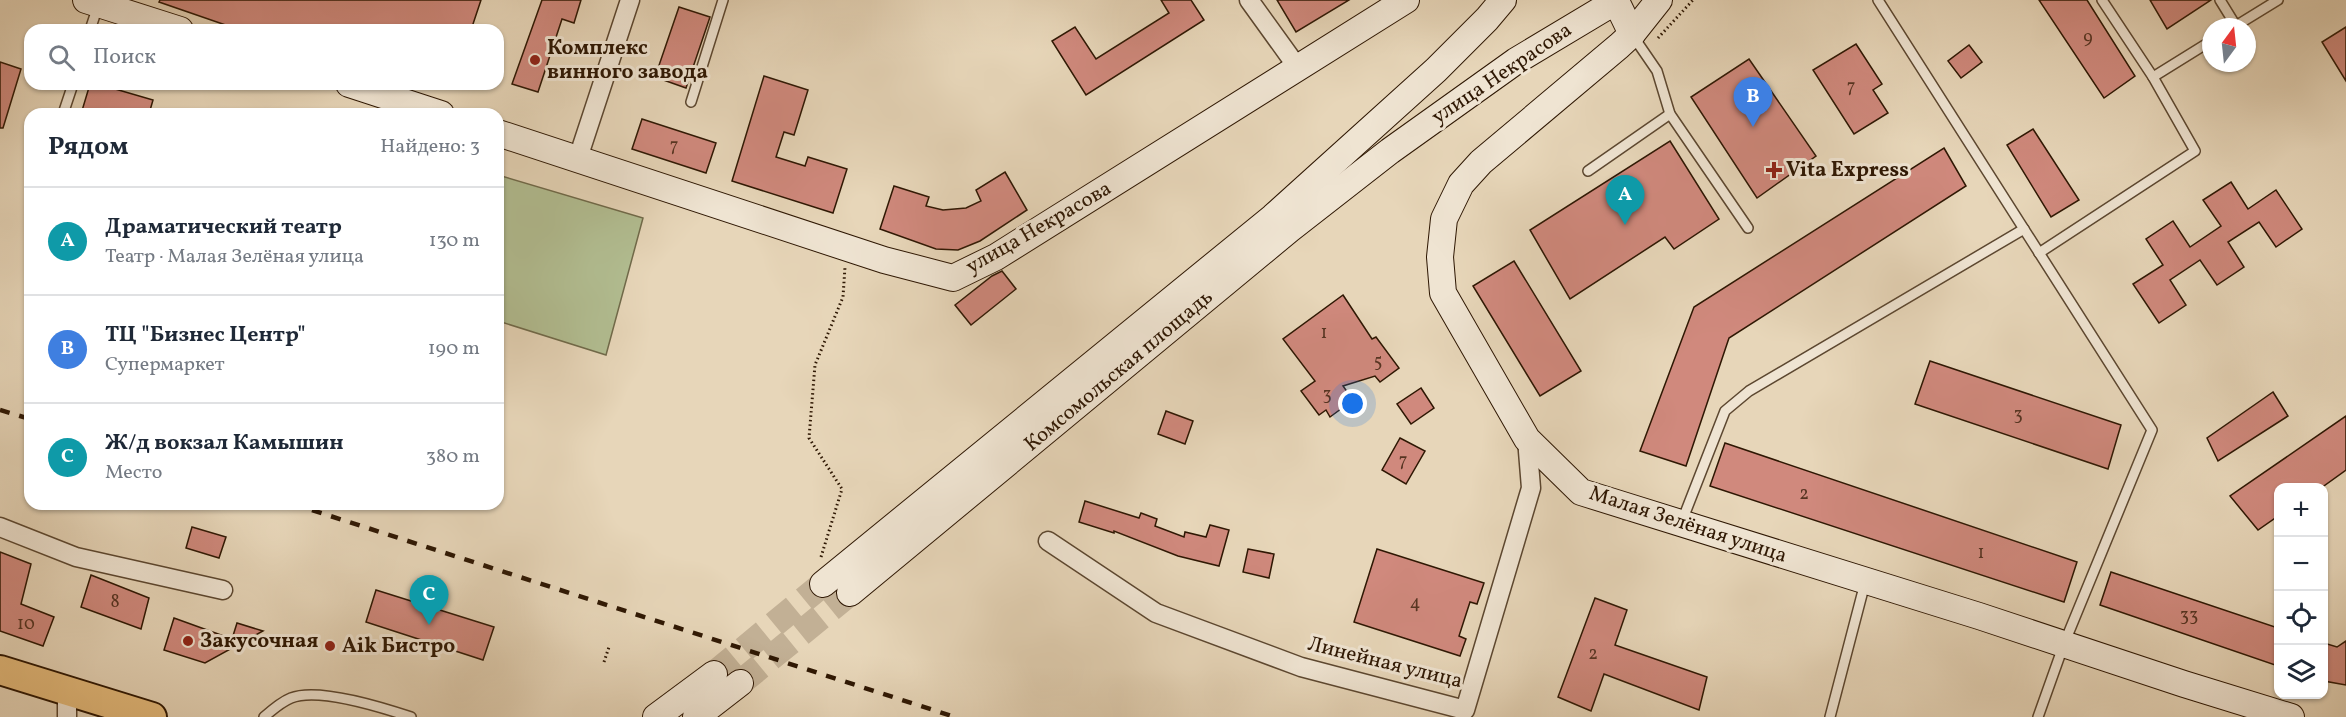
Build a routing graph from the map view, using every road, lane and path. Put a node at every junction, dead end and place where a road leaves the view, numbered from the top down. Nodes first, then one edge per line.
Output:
1 (630, 0) edge
2 (723, 0) edge
3 (1249, 0) edge
4 (1406, 0) edge
5 (1503, 0) edge
6 (1616, 0) edge
7 (1659, 0) edge
8 (1693, 0) edge
9 (1878, 0) edge
10 (2102, 0) edge
11 (2220, 0) edge
12 (2276, 0) edge
13 (92, 2) edge
14 (2230, 18) edge
15 (2248, 18) edge
16 (90, 24) edge
17 (161, 24) edge
18 (1638, 43) junction
19 (2202, 46) edge
20 (1298, 68) junction
21 (2153, 76) junction
22 (71, 90) edge
23 (367, 90) edge
24 (691, 102) dead end
25 (65, 108) edge
26 (423, 108) edge
27 (1670, 114) junction
28 (504, 135) edge
29 (1390, 151) joint
30 (578, 158) junction
31 (1588, 171) dead end
32 (1748, 228) dead end
33 (2024, 229) junction
34 (847, 247) junction
35 (2039, 253) junction
36 (1527, 439) junction
37 (1681, 523) junction
38 (0, 527) edge
39 (1048, 541) dead end
40 (821, 574) joint
41 (1865, 580) junction
42 (223, 590) dead end
43 (850, 592) tunnel mouth
44 (2064, 645) junction
45 (609, 647) dead end
46 (604, 662) dead end
47 (0, 669) edge
48 (714, 674) tunnel mouth
49 (740, 682) tunnel mouth
50 (67, 704) edge
51 (152, 717) edge
52 (264, 717) edge
53 (411, 717) edge
54 (656, 717) edge
55 (696, 717) edge
56 (1830, 717) edge
57 (2038, 717) edge
58 (2291, 717) edge

1 - 30 street
2 - 24 lane
3 - 20 street
4 - 20 street, улица Некрасова
5 - 40 street, улица Некрасова
6 - 18 street
6 - 29 street, улица Некрасова
7 - 18 street, Малая Зелёная улица
8 - 18 path
9 - 33 lane
10 - 21 lane
11 - 14 lane
12 - 15 lane
13 - 16 lane
13 - 17 street
18 - 27 lane
18 - 36 street, Малая Зелёная улица
19 - 21 lane
20 - 34 street, улица Некрасова
21 - 35 lane
22 - 25 lane
23 - 26 street
27 - 31 lane
27 - 32 lane
28 - 30 street, улица Некрасова
29 - 43 street, Комсомольская площадь
30 - 34 street, улица Некрасова
33 - 35 lane
33 - 37 lane
34 - 40 path
35 - 44 lane
36 - 37 street, Малая Зелёная улица
36 - 39 street, Линейная улица
37 - 41 street, Малая Зелёная улица
38 - 42 street
41 - 44 street, Малая Зелёная улица
41 - 56 lane
44 - 57 lane
44 - 58 street, Малая Зелёная улица
45 - 46 path
47 - 50 main road
48 - 54 street
49 - 55 street
50 - 51 main road
52 - 53 lane

